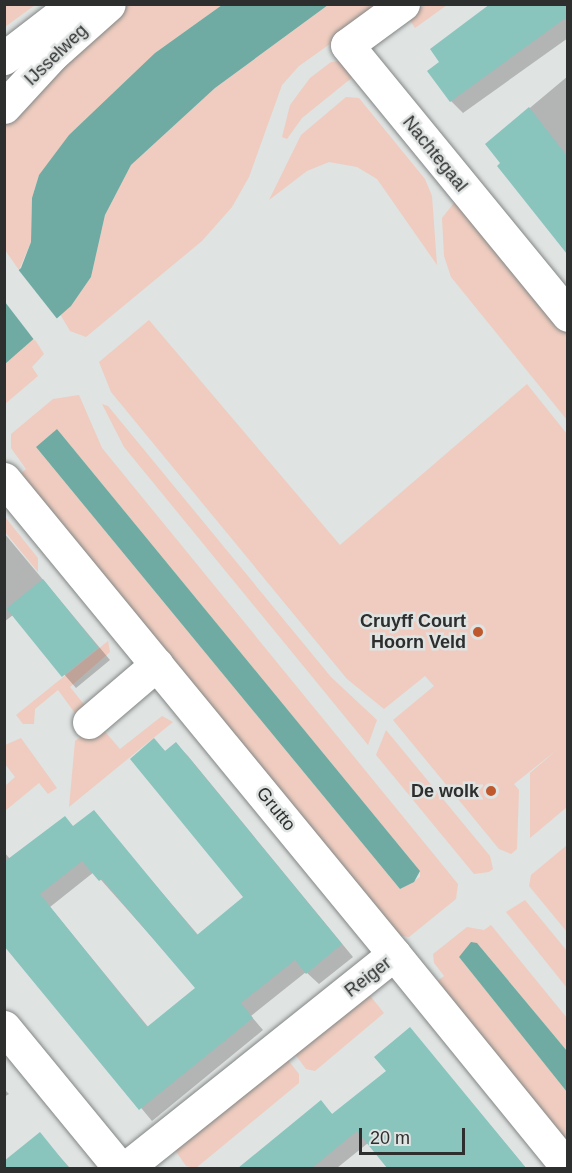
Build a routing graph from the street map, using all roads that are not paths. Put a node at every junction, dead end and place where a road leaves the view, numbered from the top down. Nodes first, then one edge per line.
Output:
1 (74, 4) edge
2 (109, 4) edge
3 (403, 4) edge
4 (4, 58) edge
5 (4, 107) edge
6 (567, 315) edge
7 (4, 479) edge
8 (157, 664) junction
9 (89, 723) dead end
10 (394, 954) junction
11 (4, 1027) edge
12 (120, 1168) edge
13 (126, 1168) edge
14 (567, 1168) edge

1 - 4 street, IJsselweg
2 - 5 street, IJsselweg
3 - 6 street, Nachtegaal
7 - 8 street, Grutto
8 - 9 street
8 - 10 street, Grutto
10 - 13 street, Reiger
10 - 14 street, Reiger
11 - 12 street

